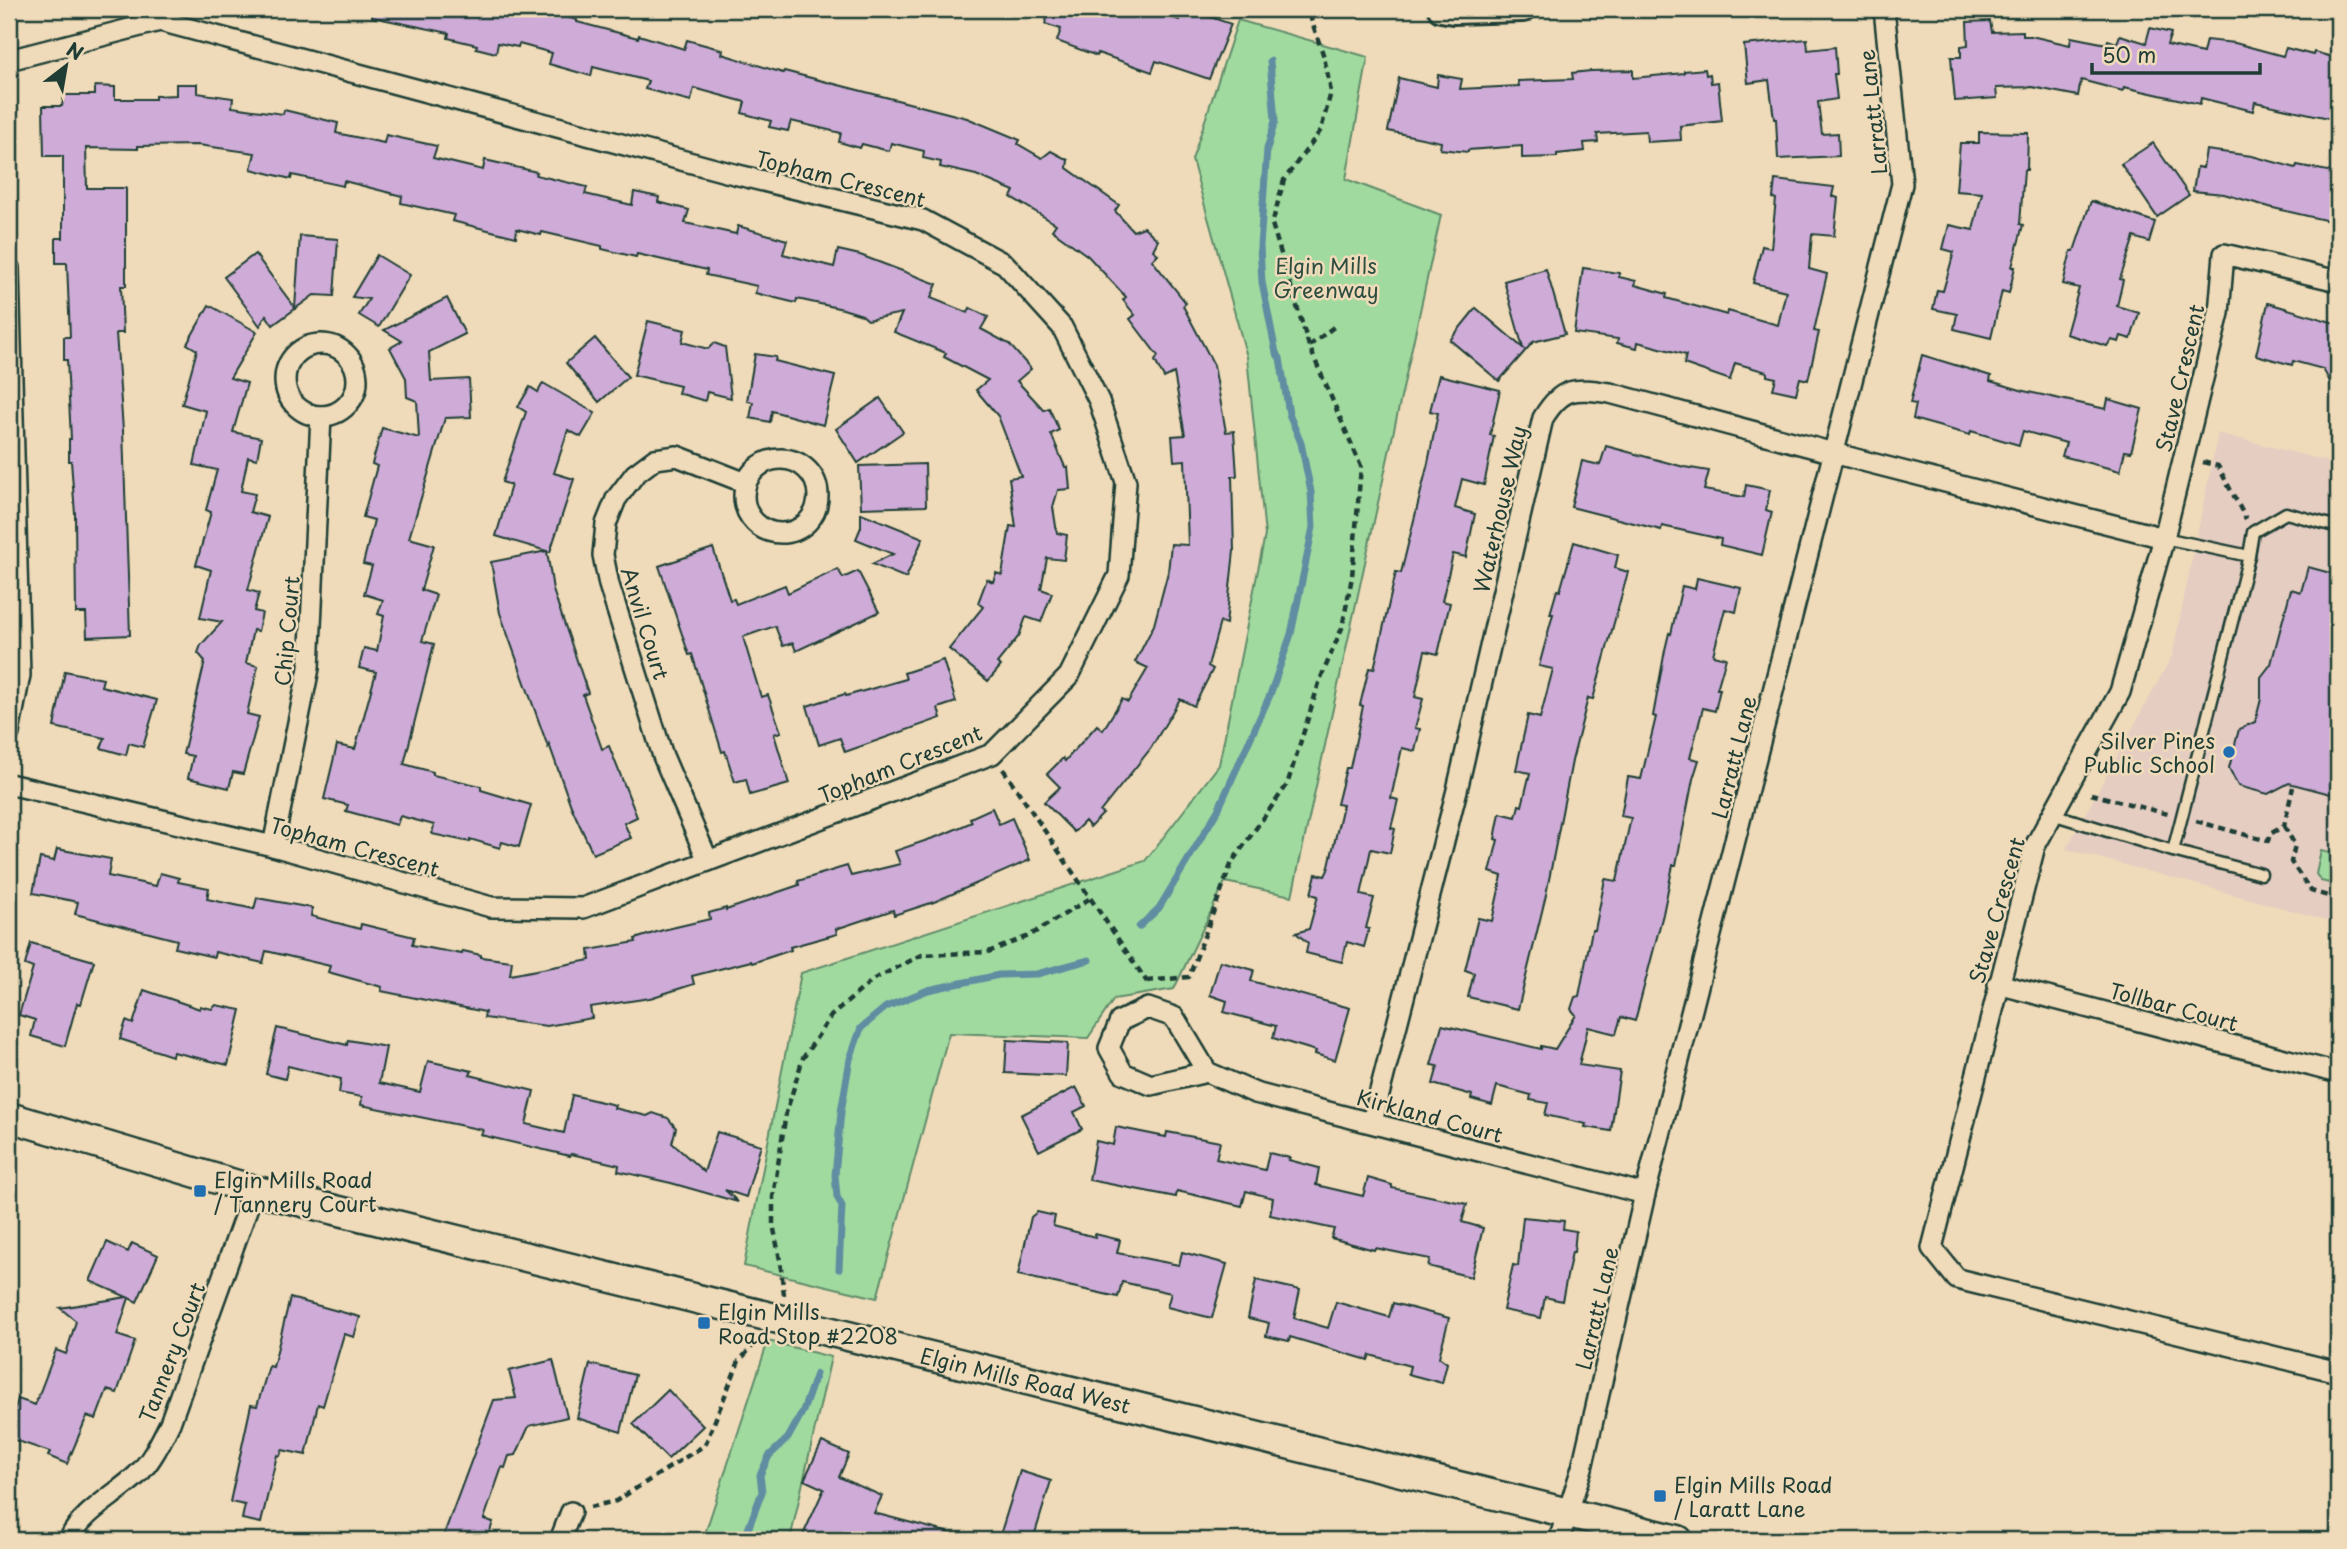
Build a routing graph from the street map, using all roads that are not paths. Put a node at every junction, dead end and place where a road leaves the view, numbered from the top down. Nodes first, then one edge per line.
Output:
1 (1441, 9) edge
2 (1523, 9) edge
3 (1884, 9) edge
4 (9, 60) edge
5 (9, 268) edge
6 (2338, 281) edge
7 (321, 416) dead end
8 (1834, 453) junction
9 (746, 483) dead end
10 (2338, 527) edge
11 (2164, 538) junction
12 (2249, 556) junction
13 (9, 733) edge
14 (9, 784) edge
15 (2052, 814) junction
16 (273, 846) junction
17 (2172, 851) junction
18 (708, 861) junction
19 (2261, 874) dead end
20 (1998, 984) junction
21 (1207, 1072) junction
22 (2338, 1073) edge
23 (9, 1117) edge
24 (1372, 1122) junction
25 (254, 1190) junction
26 (1645, 1194) junction
27 (2338, 1372) edge
28 (571, 1512) road end
29 (1567, 1513) junction
30 (69, 1540) edge
31 (560, 1540) edge
32 (1559, 1540) edge
33 (1678, 1540) edge

1 - 2 street
3 - 8 street, Larratt Lane
4 - 18 street, Topham Crescent
5 - 13 street
6 - 11 street, Stave Crescent
7 - 16 street, Chip Court
8 - 11 street, Waterhouse Way
8 - 24 street, Waterhouse Way
8 - 26 street, Larratt Lane
9 - 18 street, Anvil Court
10 - 12 lane
11 - 12 lane
11 - 15 street, Stave Crescent
12 - 17 lane
14 - 16 street, Topham Crescent
15 - 17 lane
15 - 20 street, Stave Crescent
16 - 18 street, Topham Crescent
17 - 19 lane
20 - 22 street, Tollbar Court
20 - 27 street, Stave Crescent
21 - 21 street
21 - 24 street, Kirkland Court
23 - 25 main road, Elgin Mills Road West
24 - 26 street, Kirkland Court
25 - 29 main road, Elgin Mills Road West
25 - 30 street, Tannery Court
26 - 29 street, Larratt Lane
28 - 31 street
29 - 32 street, Larratt Lane
29 - 33 main road, Elgin Mills Road West

